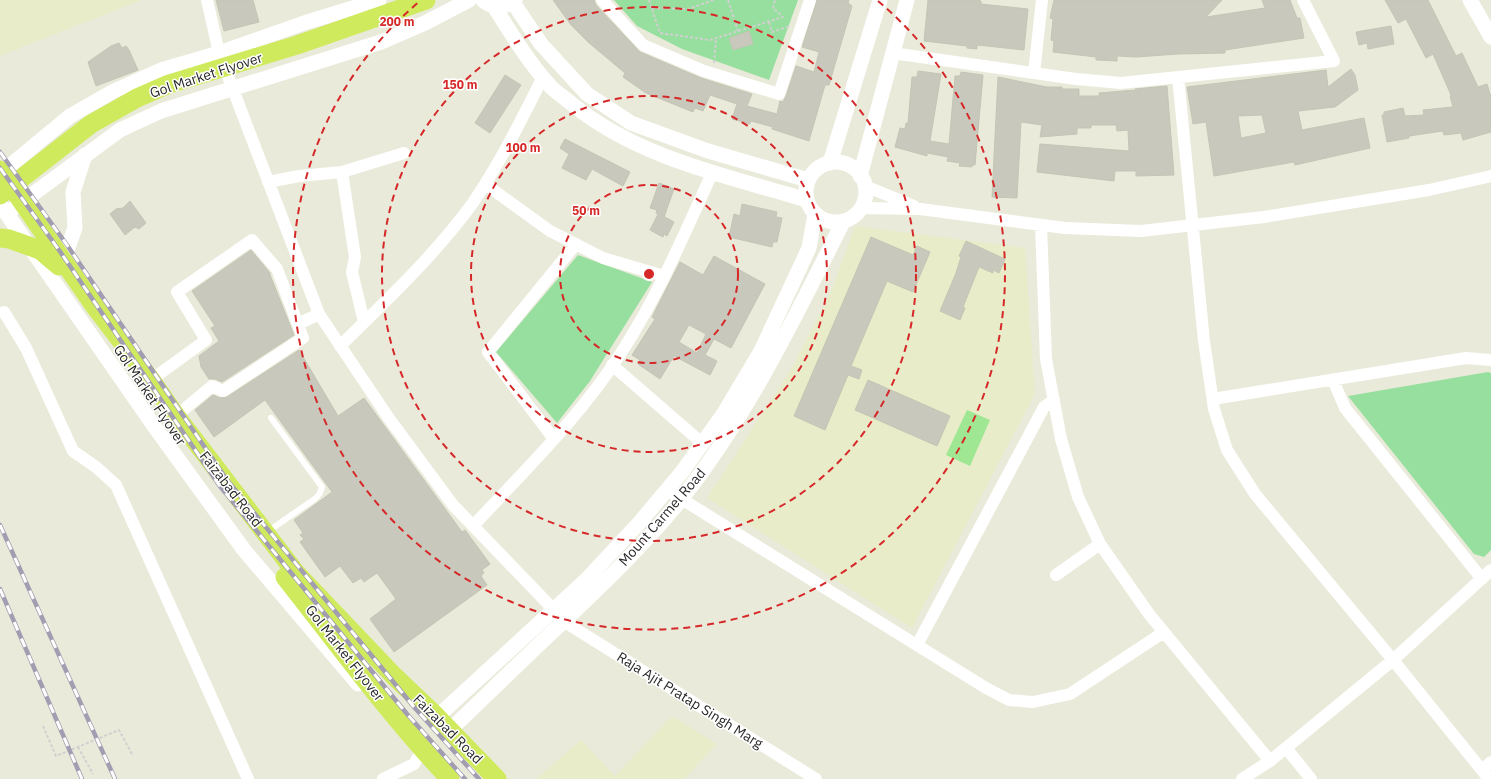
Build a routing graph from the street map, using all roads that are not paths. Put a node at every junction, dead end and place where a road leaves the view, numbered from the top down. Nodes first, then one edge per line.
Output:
1 (207, 0) edge
2 (379, 0) edge
3 (469, 0) edge
4 (602, 0) edge
5 (810, 0) edge
6 (880, 0) edge
7 (907, 0) edge
8 (1042, 0) edge
9 (1303, 0) edge
10 (1470, 0) edge
11 (513, 1) edge
12 (419, 2) edge
13 (488, 2) edge
14 (1491, 37) edge
15 (219, 53) junction
16 (892, 53) junction
17 (1034, 73) junction
18 (543, 77) junction
19 (1178, 77) junction
20 (232, 88) junction
21 (404, 153) dead end
22 (85, 155) junction
23 (830, 163) junction
24 (713, 171) junction
25 (1, 172) edge
26 (342, 172) junction
27 (1491, 176) edge
28 (808, 180) junction
29 (863, 181) junction
30 (268, 182) junction
31 (485, 184) junction
32 (0, 195) edge
33 (807, 200) junction
34 (861, 208) junction
35 (7, 209) edge
36 (920, 209) junction
37 (815, 214) junction
38 (843, 222) junction
39 (1041, 225) junction
40 (1194, 225) junction
41 (0, 238) edge
42 (576, 244) junction
43 (63, 261) junction
44 (664, 276) junction
45 (4, 312) dead end
46 (319, 314) junction
47 (364, 322) junction
48 (298, 324) junction
49 (340, 346) junction
50 (1491, 360) edge
51 (612, 365) junction
52 (151, 380) junction
53 (1332, 380) junction
54 (1213, 399) junction
55 (1054, 400) junction
56 (176, 416) junction
57 (271, 418) dead end
58 (554, 439) junction
59 (702, 443) junction
60 (667, 490) junction
61 (682, 499) junction
62 (473, 526) junction
63 (265, 533) junction
64 (1100, 544) junction
65 (1056, 575) dead end
66 (1486, 575) edge
67 (558, 616) junction
68 (1164, 632) junction
69 (917, 645) junction
70 (1393, 660) junction
71 (387, 707) junction
72 (437, 717) junction
73 (450, 730) junction
74 (1286, 748) junction
75 (422, 750) junction
76 (1270, 761) junction
77 (1491, 762) edge
78 (1485, 774) edge
79 (248, 779) edge
80 (383, 779) edge
81 (450, 779) edge
82 (497, 779) edge
83 (816, 779) edge
84 (1242, 779) edge
85 (1311, 779) edge

1 - 15 street, Raja Ajit Pratap Singh Marg
2 - 15 street
3 - 20 street
4 - 5 street
6 - 23 street
7 - 16 street
8 - 17 street
9 - 19 street
10 - 14 street
11 - 13 main road
11 - 28 street
12 - 32 main road, Gol Market Flyover
13 - 18 street
15 - 20 street, Raja Ajit Pratap Singh Marg
15 - 25 street
16 - 17 street
16 - 29 street
17 - 19 street
18 - 24 street
18 - 31 street
19 - 40 street
20 - 22 street
20 - 30 street, Raja Ajit Pratap Singh Marg
21 - 26 street
22 - 35 street
22 - 43 street
23 - 28 street
23 - 29 street
24 - 33 street
24 - 44 street
25 - 35 main road, Faizabad Road
26 - 30 street
26 - 47 street
27 - 40 street
28 - 33 street
29 - 34 street
29 - 36 street
30 - 46 street, Raja Ajit Pratap Singh Marg
31 - 42 street
31 - 47 street
33 - 37 street
34 - 36 street
34 - 38 street
35 - 43 main road, Faizabad Road
35 - 71 street, Faizabad Road
36 - 39 street
37 - 38 street
37 - 59 street
38 - 61 street, Mount Carmel Road
39 - 40 street
39 - 55 street
40 - 54 street
41 - 71 main road, Gol Market Flyover
42 - 44 street
42 - 58 street
43 - 52 main road, Faizabad Road
44 - 51 street
45 - 79 street
46 - 48 street
46 - 49 street, Raja Ajit Pratap Singh Marg
47 - 49 street
48 - 52 street
48 - 56 street
49 - 62 street, Raja Ajit Pratap Singh Marg
50 - 53 street
51 - 58 street
51 - 59 street
52 - 56 main road, Faizabad Road
53 - 54 street
53 - 66 street
54 - 70 street
55 - 64 street
55 - 69 street
56 - 63 main road, Faizabad Road
57 - 63 lane
58 - 62 street
59 - 60 street
60 - 61 street
60 - 67 street
61 - 67 street, Mount Carmel Road
61 - 69 street
62 - 67 street, Raja Ajit Pratap Singh Marg
63 - 72 main road, Faizabad Road
64 - 65 street
64 - 68 street
66 - 70 street
67 - 72 street
67 - 73 street, Mount Carmel Road
67 - 83 street, Raja Ajit Pratap Singh Marg
68 - 69 street
68 - 76 street
70 - 74 street
70 - 78 street
71 - 75 main road, Faizabad Road
72 - 73 main road, Faizabad Road
73 - 82 main road, Faizabad Road
74 - 76 street
74 - 85 street
75 - 80 street
75 - 81 main road, Faizabad Road
76 - 84 street
77 - 78 street

